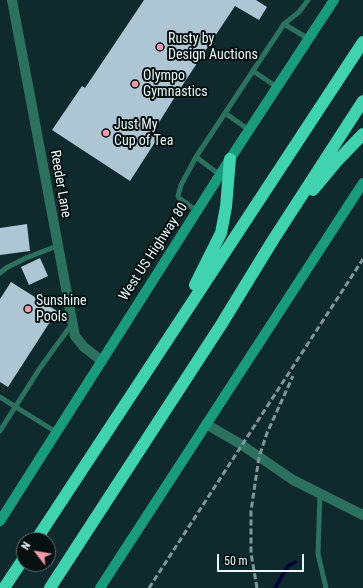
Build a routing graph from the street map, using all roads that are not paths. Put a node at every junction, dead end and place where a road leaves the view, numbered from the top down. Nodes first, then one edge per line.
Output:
1 (12, 0) edge
2 (308, 0) edge
3 (334, 0) edge
4 (284, 24) junction
5 (309, 39) junction
6 (363, 42) edge
7 (253, 71) junction
8 (277, 87) junction
9 (363, 101) edge
10 (225, 113) junction
11 (249, 130) junction
12 (363, 134) edge
13 (196, 157) junction
14 (230, 159) junction
15 (220, 174) junction
16 (363, 183) edge
17 (197, 211) junction
18 (273, 240) junction
19 (57, 246) junction
20 (0, 273) edge
21 (189, 305) junction
22 (72, 324) junction
23 (102, 360) junction
24 (0, 397) edge
25 (16, 406) junction
26 (206, 424) junction
27 (0, 431) edge
28 (56, 432) junction
29 (320, 493) junction
30 (363, 515) edge
31 (0, 521) edge
32 (41, 532) edge
33 (16, 570) edge
34 (4, 588) edge
35 (50, 588) edge
36 (100, 588) edge
37 (326, 588) edge

1 - 19 street, Reeder Lane
2 - 4 lane
3 - 5 main road, West US Highway 80
4 - 5 lane
4 - 7 lane
5 - 8 main road, West US Highway 80
6 - 21 highway
7 - 8 lane
7 - 10 lane
8 - 11 main road, West US Highway 80
9 - 18 highway
10 - 11 lane
10 - 13 lane
11 - 14 main road, West US Highway 80
12 - 18 highway
13 - 15 lane
13 - 17 lane
14 - 15 main road, West US Highway 80
14 - 21 highway
15 - 17 main road, West US Highway 80
16 - 26 main road
17 - 23 main road, West US Highway 80
18 - 35 highway
19 - 20 lane
19 - 22 street, Reeder Lane
21 - 32 highway
22 - 23 street, Reeder Lane
22 - 25 lane
23 - 28 main road, West US Highway 80
24 - 25 lane
25 - 27 lane
25 - 28 lane
26 - 29 street
26 - 36 main road
28 - 31 main road, West US Highway 80
29 - 30 street
29 - 37 lane
33 - 34 highway

